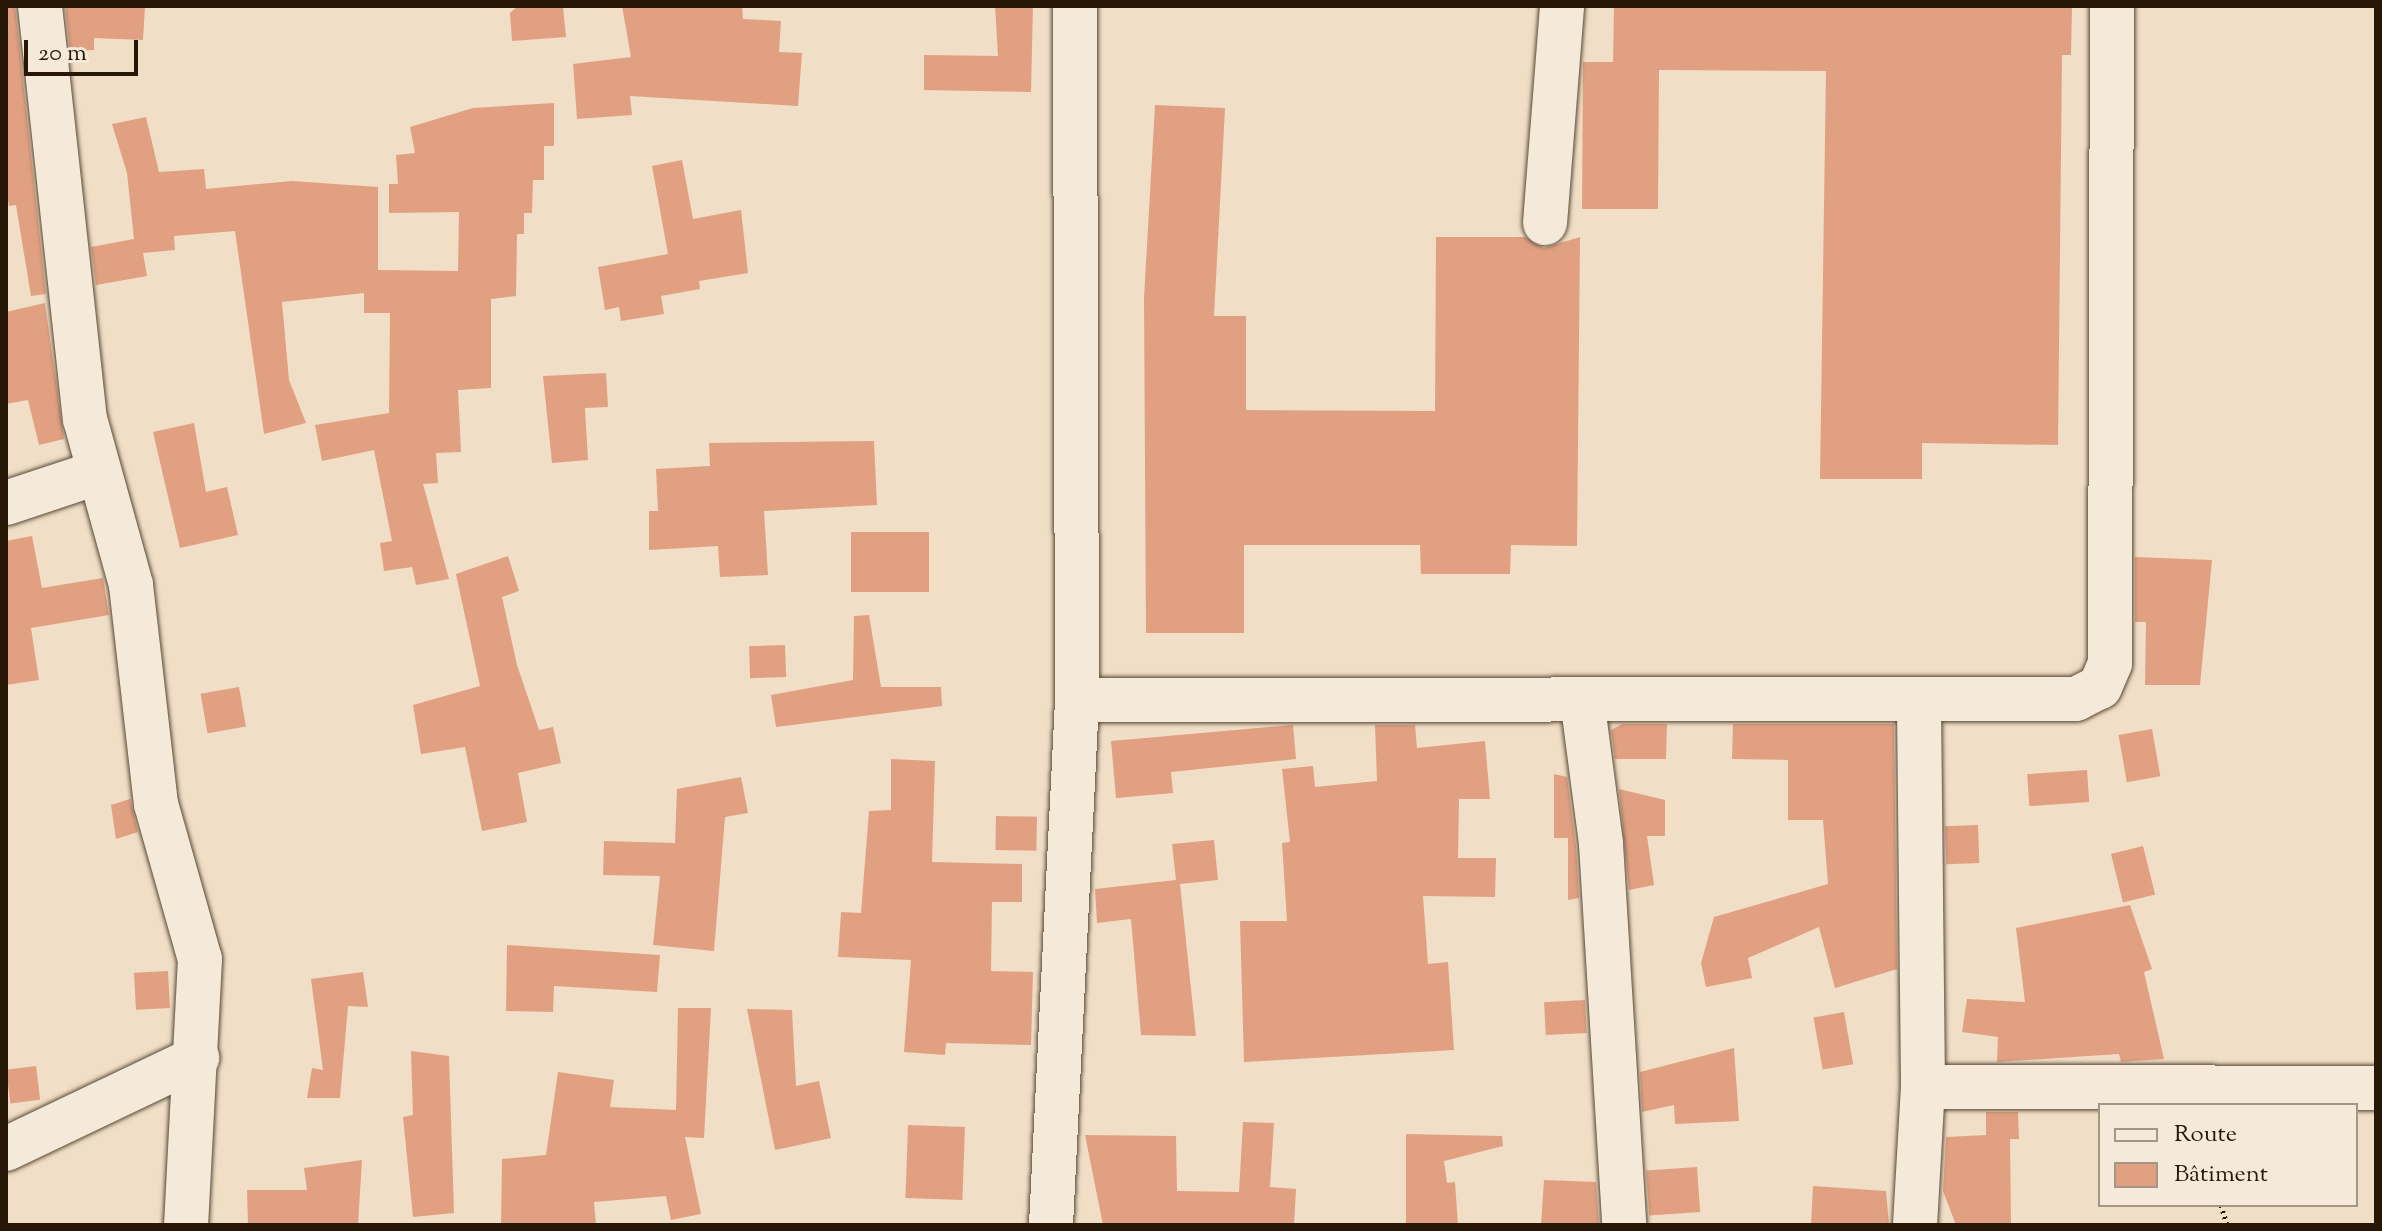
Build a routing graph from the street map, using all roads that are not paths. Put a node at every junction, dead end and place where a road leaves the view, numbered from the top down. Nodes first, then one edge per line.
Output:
1 (40, 6) edge
2 (1075, 6) edge
3 (1562, 6) edge
4 (2112, 6) edge
5 (1545, 223) dead end
6 (99, 472) junction
7 (6, 503) edge
8 (1582, 699) junction
9 (1919, 699) junction
10 (1077, 700) junction
11 (197, 1058) junction
12 (1923, 1087) junction
13 (2376, 1088) edge
14 (6, 1149) edge
15 (186, 1225) edge
16 (1051, 1225) edge
17 (1624, 1225) edge
18 (1915, 1225) edge

1 - 6 street
2 - 10 street
3 - 5 street
4 - 9 street
6 - 7 street
6 - 11 street
8 - 9 street
8 - 10 street
8 - 17 street
9 - 12 street
10 - 16 street
11 - 14 street
11 - 15 street
12 - 13 street
12 - 18 street

